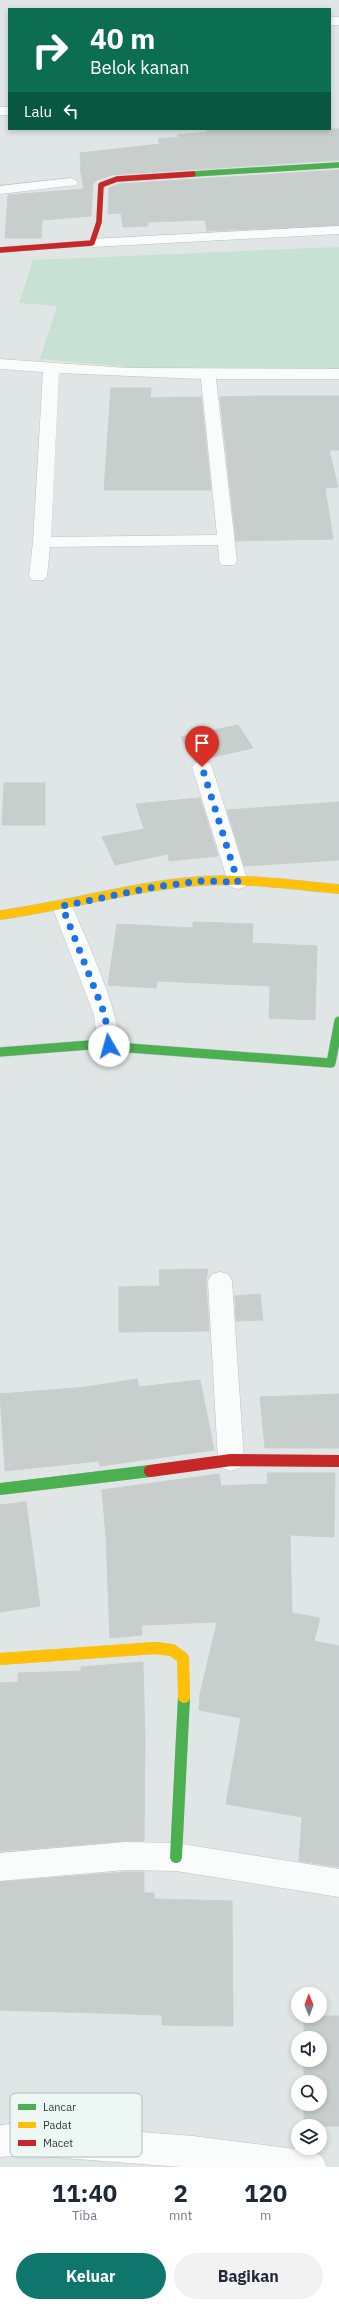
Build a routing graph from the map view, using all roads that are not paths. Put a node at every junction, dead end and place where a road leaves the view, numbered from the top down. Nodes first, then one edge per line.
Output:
1 (339, 164) edge
2 (71, 182) dead end
3 (0, 190) edge
4 (339, 230) edge
5 (92, 243) junction
6 (0, 250) edge
7 (0, 364) edge
8 (51, 369) junction
9 (339, 374) edge
10 (208, 375) junction
11 (226, 540) junction
12 (42, 542) junction
13 (228, 561) dead end
14 (38, 576) dead end
15 (202, 767) dead end
16 (238, 882) junction
17 (339, 889) edge
18 (62, 906) junction
19 (0, 916) edge
20 (339, 1021) edge
21 (109, 1046) junction
22 (0, 1052) edge
23 (220, 1281) dead end
24 (232, 1460) junction
25 (339, 1461) edge
26 (0, 1489) edge
27 (0, 1659) edge
28 (176, 1857) junction
29 (0, 1867) edge
30 (339, 1883) edge
31 (10, 2140) edge
32 (0, 2141) edge
33 (142, 2148) edge
34 (311, 2167) edge

1 - 5 street
2 - 3 street
4 - 5 street
5 - 6 street
7 - 8 street
8 - 10 street
8 - 12 street
9 - 10 street
10 - 11 street
11 - 12 street
11 - 13 street
12 - 14 street
15 - 16 street
16 - 17 street
16 - 18 street
18 - 19 street
18 - 21 street
20 - 21 street
21 - 22 street
23 - 24 street
24 - 25 street
24 - 26 street
27 - 28 street
28 - 29 street
28 - 30 street
31 - 32 street
33 - 34 street

